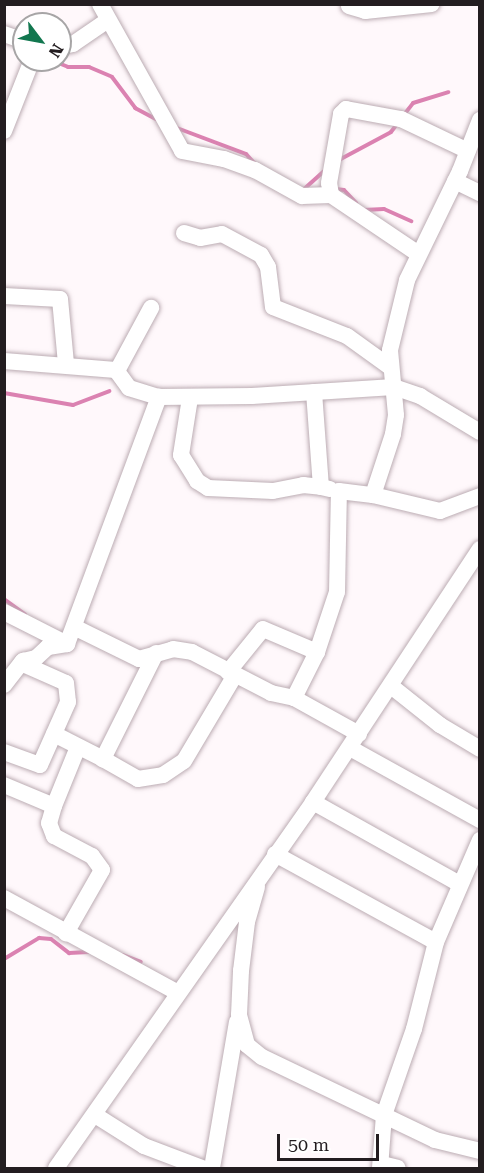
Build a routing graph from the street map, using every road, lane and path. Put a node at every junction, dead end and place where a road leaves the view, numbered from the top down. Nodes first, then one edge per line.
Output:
1 (100, 4) edge
2 (432, 4) edge
3 (349, 6) edge
4 (108, 20) junction
5 (72, 44) edge
6 (27, 72) edge
7 (480, 120) edge
8 (5, 131) edge
9 (468, 150) junction
10 (455, 181) junction
11 (480, 193) edge
12 (331, 195) junction
13 (184, 233) dead end
14 (417, 253) junction
15 (4, 296) edge
16 (152, 308) dead end
17 (4, 361) edge
18 (66, 364) junction
19 (390, 368) junction
20 (117, 371) junction
21 (394, 387) junction
22 (314, 393) junction
23 (159, 397) junction
24 (190, 398) junction
25 (480, 432) edge
26 (321, 487) junction
27 (339, 491) junction
28 (373, 495) junction
29 (480, 496) edge
30 (480, 549) edge
31 (4, 612) edge
32 (74, 627) junction
33 (67, 644) junction
34 (317, 652) junction
35 (156, 653) junction
36 (21, 663) junction
37 (231, 673) junction
38 (4, 685) edge
39 (391, 686) junction
40 (294, 698) junction
41 (54, 734) junction
42 (355, 741) junction
43 (78, 747) junction
44 (480, 749) edge
45 (4, 752) edge
46 (103, 759) junction
47 (4, 785) edge
48 (314, 802) junction
49 (54, 806) junction
50 (480, 820) edge
51 (480, 840) edge
52 (275, 854) junction
53 (261, 875) junction
54 (460, 884) junction
55 (4, 898) edge
56 (66, 933) junction
57 (436, 942) junction
58 (178, 993) junction
59 (239, 1016) junction
60 (95, 1115) junction
61 (384, 1115) junction
62 (480, 1151) edge
63 (164, 1162) edge
64 (386, 1167) edge
65 (57, 1168) edge
66 (202, 1168) edge
67 (212, 1168) edge

1 - 4 street
2 - 3 street
4 - 5 street
4 - 12 street
6 - 8 street
7 - 9 street
9 - 10 street
9 - 12 street
10 - 11 street
10 - 14 street
12 - 14 street
13 - 19 street
14 - 19 street
15 - 18 street
16 - 20 street
17 - 18 street
18 - 20 street
19 - 21 street
20 - 23 street
21 - 22 street
21 - 25 street
21 - 28 street
22 - 24 street
22 - 26 street
23 - 24 street
23 - 32 street
24 - 26 street
26 - 27 street
27 - 28 street
27 - 34 street
28 - 29 street
30 - 39 street
31 - 33 street
32 - 33 street
32 - 35 street
33 - 36 street
34 - 37 street
34 - 40 street
35 - 37 street
35 - 46 street
36 - 38 street
36 - 41 street
37 - 40 street
37 - 46 street
39 - 42 street
39 - 44 street
40 - 42 street
41 - 43 street
41 - 45 street
42 - 48 street
42 - 50 street
43 - 46 street
43 - 49 street
47 - 49 street
48 - 52 street
48 - 54 street
49 - 56 street
51 - 54 street
52 - 53 street
52 - 57 street
53 - 58 street
53 - 59 street
54 - 57 street
55 - 56 street
56 - 58 street
57 - 61 street
58 - 60 street
59 - 61 street
59 - 67 street
60 - 63 street
60 - 65 street
61 - 62 street
61 - 64 street
63 - 66 street

